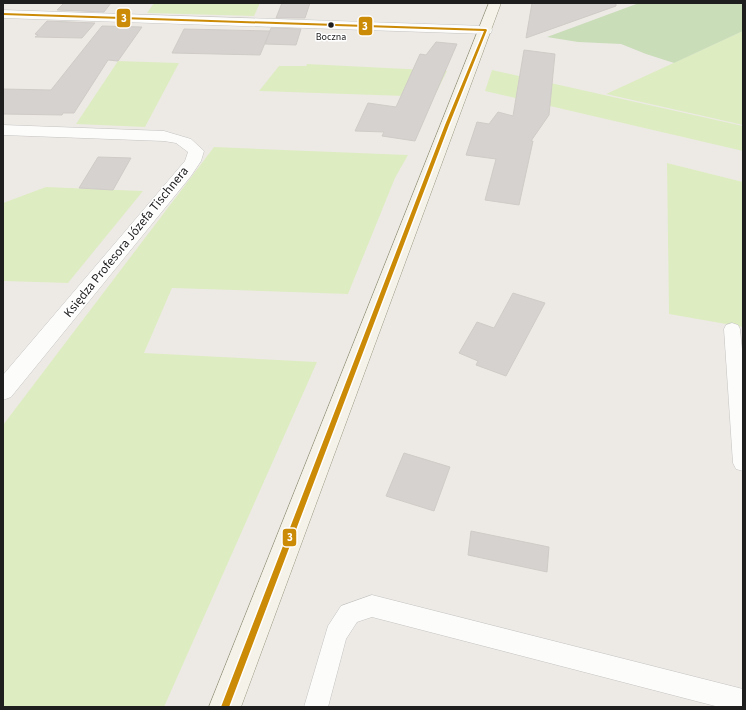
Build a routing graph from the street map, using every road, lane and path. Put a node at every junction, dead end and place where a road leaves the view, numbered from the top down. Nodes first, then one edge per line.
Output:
1 (495, 3) edge
2 (3, 14) edge
3 (486, 30) junction
4 (3, 130) edge
5 (732, 329) dead end
6 (3, 391) edge
7 (743, 463) edge
8 (743, 701) edge
9 (225, 707) edge
10 (316, 707) edge

1 - 3 street
2 - 3 street
3 - 9 street
4 - 6 street, Księdza Profesora Józefa Tischnera
5 - 7 lane
8 - 10 lane

